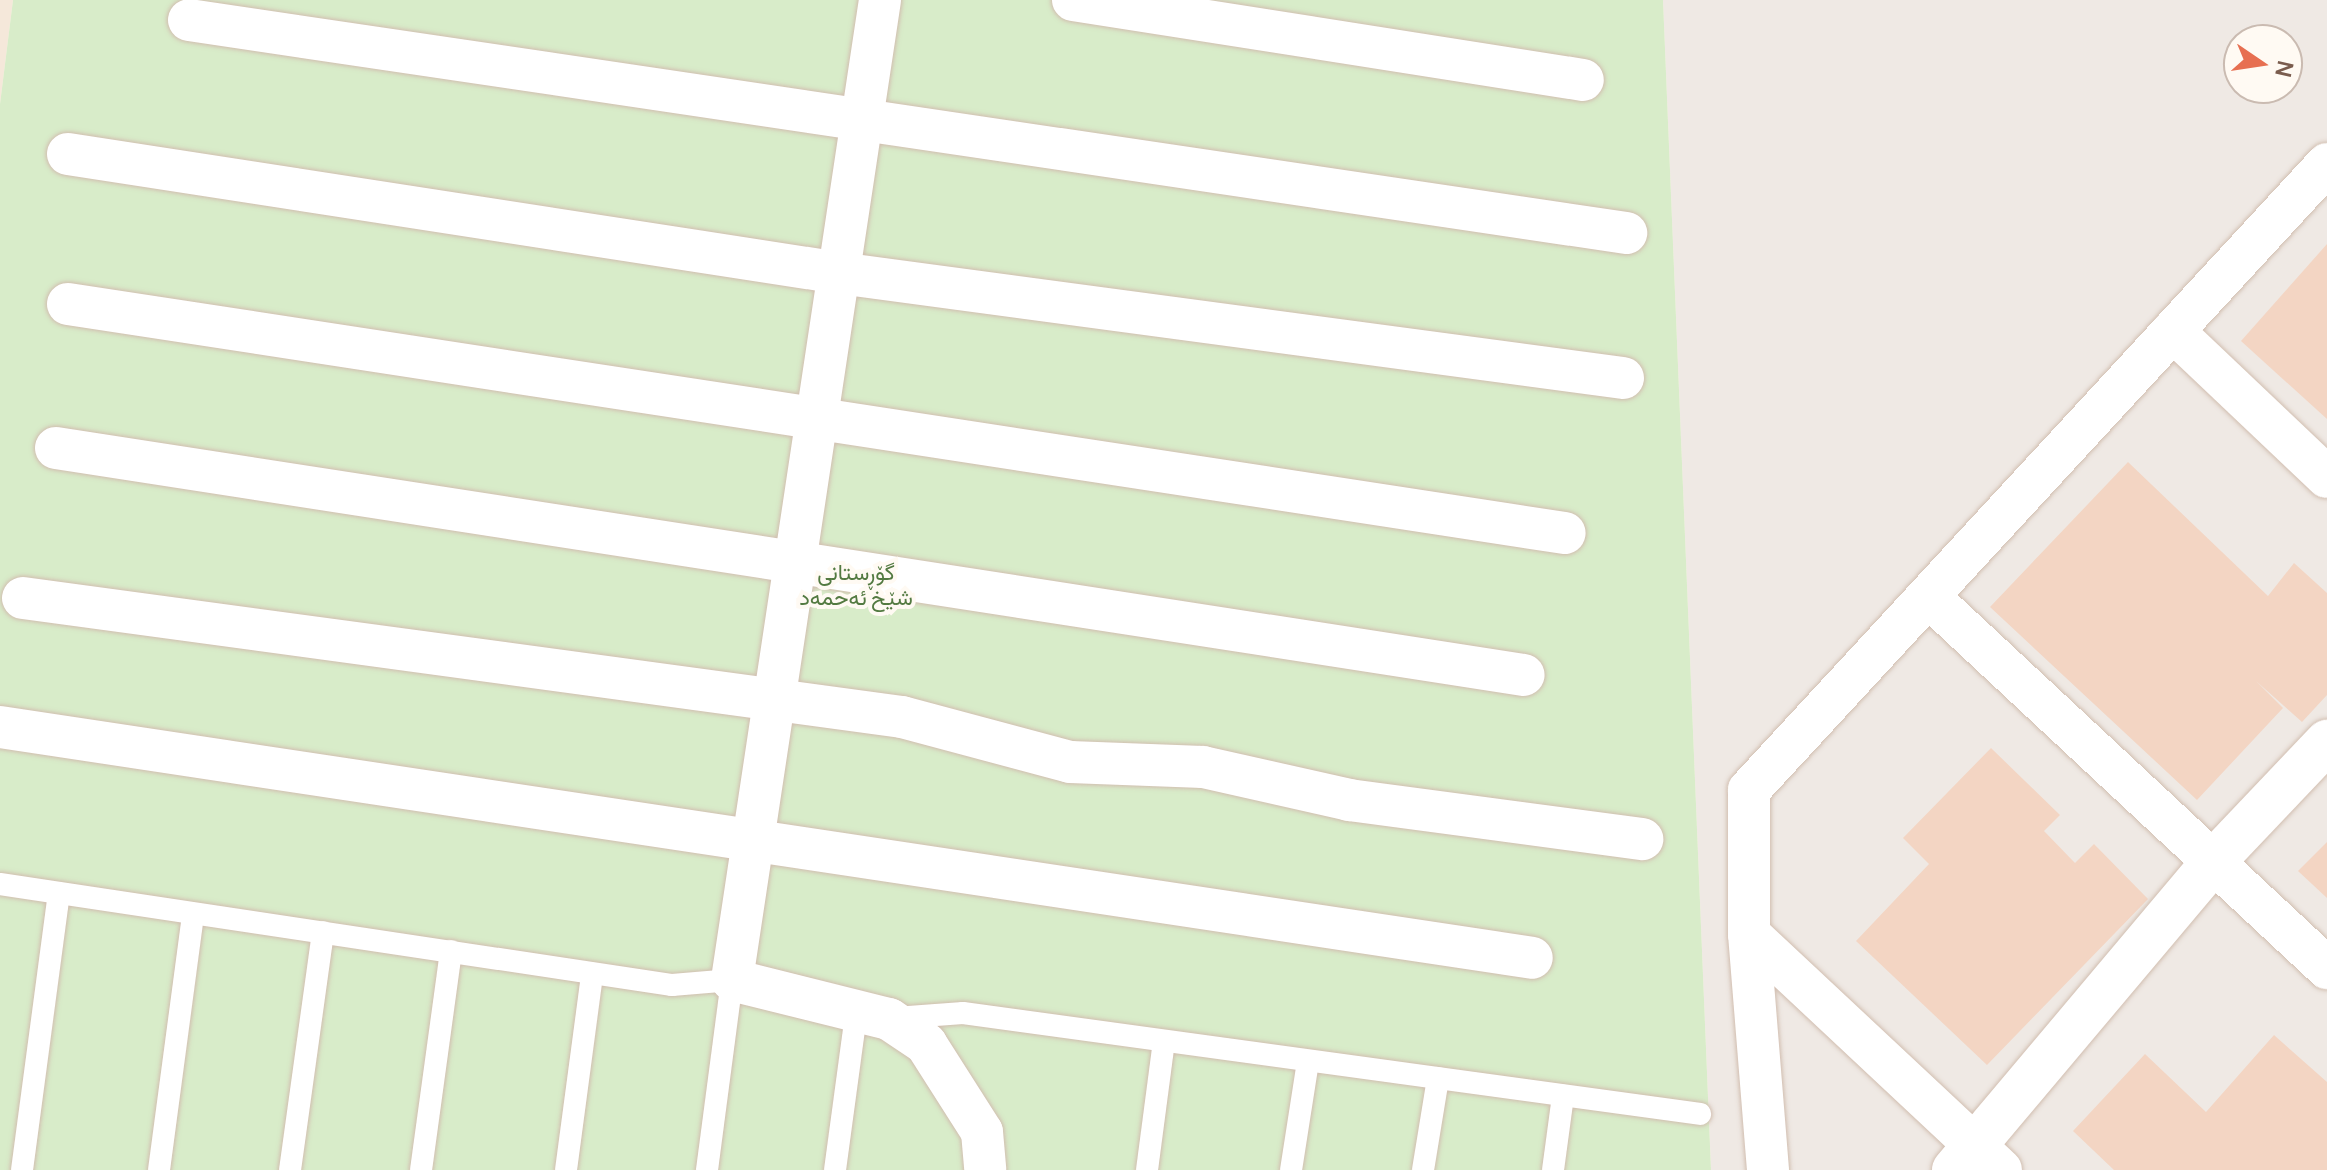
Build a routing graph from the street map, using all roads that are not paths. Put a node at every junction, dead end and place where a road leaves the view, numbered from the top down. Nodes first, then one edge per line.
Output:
1 (880, 0) edge
2 (1073, 0) edge
3 (189, 20) dead end
4 (1583, 80) dead end
5 (862, 118) junction
6 (68, 154) dead end
7 (2327, 164) edge
8 (1626, 233) dead end
9 (839, 273) junction
10 (68, 304) dead end
11 (2173, 331) junction
12 (1623, 378) dead end
13 (818, 413) junction
14 (56, 448) dead end
15 (2327, 477) edge
16 (1565, 533) dead end
17 (795, 562) junction
18 (1928, 596) junction
19 (23, 598) dead end
20 (1524, 675) dead end
21 (774, 704) junction
22 (0, 727) edge
23 (2327, 742) edge
24 (1642, 839) dead end
25 (754, 840) junction
26 (2213, 862) junction
27 (0, 884) edge
28 (59, 893) junction
29 (193, 915) junction
30 (323, 932) junction
31 (1749, 934) junction
32 (451, 951) junction
33 (1532, 958) dead end
34 (2327, 968) edge
35 (592, 974) junction
36 (732, 980) junction
37 (873, 1016) junction
38 (1164, 1041) junction
39 (1308, 1061) junction
40 (1438, 1078) junction
41 (1563, 1096) junction
42 (1700, 1114) dead end
43 (1978, 1163) edge
44 (22, 1170) edge
45 (159, 1170) edge
46 (290, 1170) edge
47 (421, 1170) edge
48 (566, 1170) edge
49 (707, 1170) edge
50 (835, 1170) edge
51 (985, 1170) edge
52 (1147, 1170) edge
53 (1291, 1170) edge
54 (1423, 1170) edge
55 (1553, 1170) edge
56 (1768, 1170) edge

1 - 5 street
2 - 4 street
3 - 5 street
5 - 8 street
5 - 9 street
6 - 9 street
7 - 11 street
9 - 12 street
9 - 13 street
10 - 13 street
11 - 15 street
11 - 18 street
13 - 16 street
13 - 17 street
14 - 17 street
17 - 20 street
17 - 21 street
18 - 26 street
18 - 31 street
19 - 21 street
21 - 24 street
21 - 25 street
22 - 25 street
23 - 26 street
25 - 33 street
25 - 36 street
26 - 34 street
26 - 43 street
27 - 28 lane
28 - 29 lane
28 - 44 lane
29 - 30 lane
29 - 45 lane
30 - 32 lane
30 - 46 lane
31 - 43 street
31 - 56 street
32 - 35 lane
32 - 47 lane
35 - 36 lane
35 - 48 lane
36 - 37 street
36 - 49 lane
37 - 38 lane
37 - 50 lane
37 - 51 street
38 - 39 lane
38 - 52 lane
39 - 40 lane
39 - 53 lane
40 - 41 lane
40 - 54 lane
41 - 42 lane
41 - 55 lane

